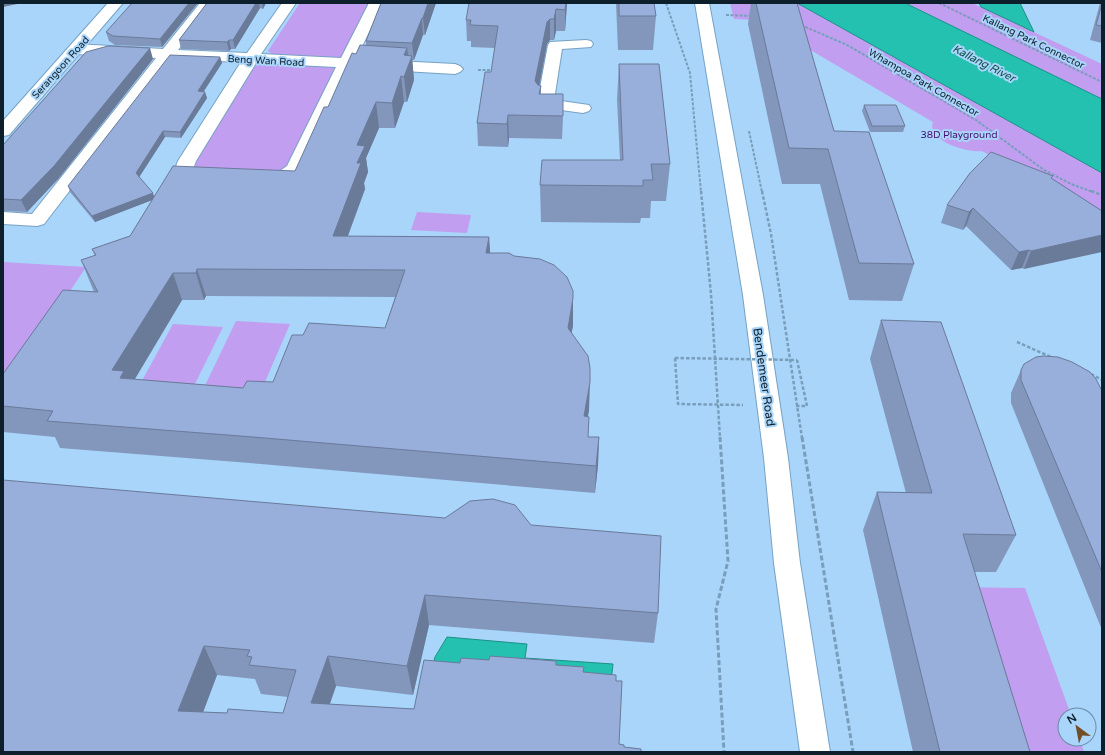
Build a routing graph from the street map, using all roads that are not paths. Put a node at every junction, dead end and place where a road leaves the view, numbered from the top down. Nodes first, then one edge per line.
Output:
1 (116, 3) edge
2 (207, 3) edge
3 (289, 3) edge
4 (376, 3) edge
5 (702, 3) edge
6 (586, 44) dead end
7 (76, 49) junction
8 (167, 54) junction
9 (251, 59) junction
10 (346, 64) junction
11 (455, 70) road end
12 (583, 108) dead end
13 (3, 131) edge
14 (221, 180) edge
15 (251, 182) edge
16 (3, 218) edge
17 (815, 752) edge

1 - 7 main road, Serangoon Road
2 - 8 main road
3 - 9 main road
4 - 10 main road
5 - 17 main road, Bendemeer Road
6 - 12 main road
7 - 8 main road, Beng Wan Road
7 - 13 main road, Serangoon Road
8 - 9 main road, Beng Wan Road
8 - 16 main road
9 - 10 main road, Beng Wan Road
9 - 14 main road
10 - 11 main road, Beng Wan Road
10 - 15 main road

